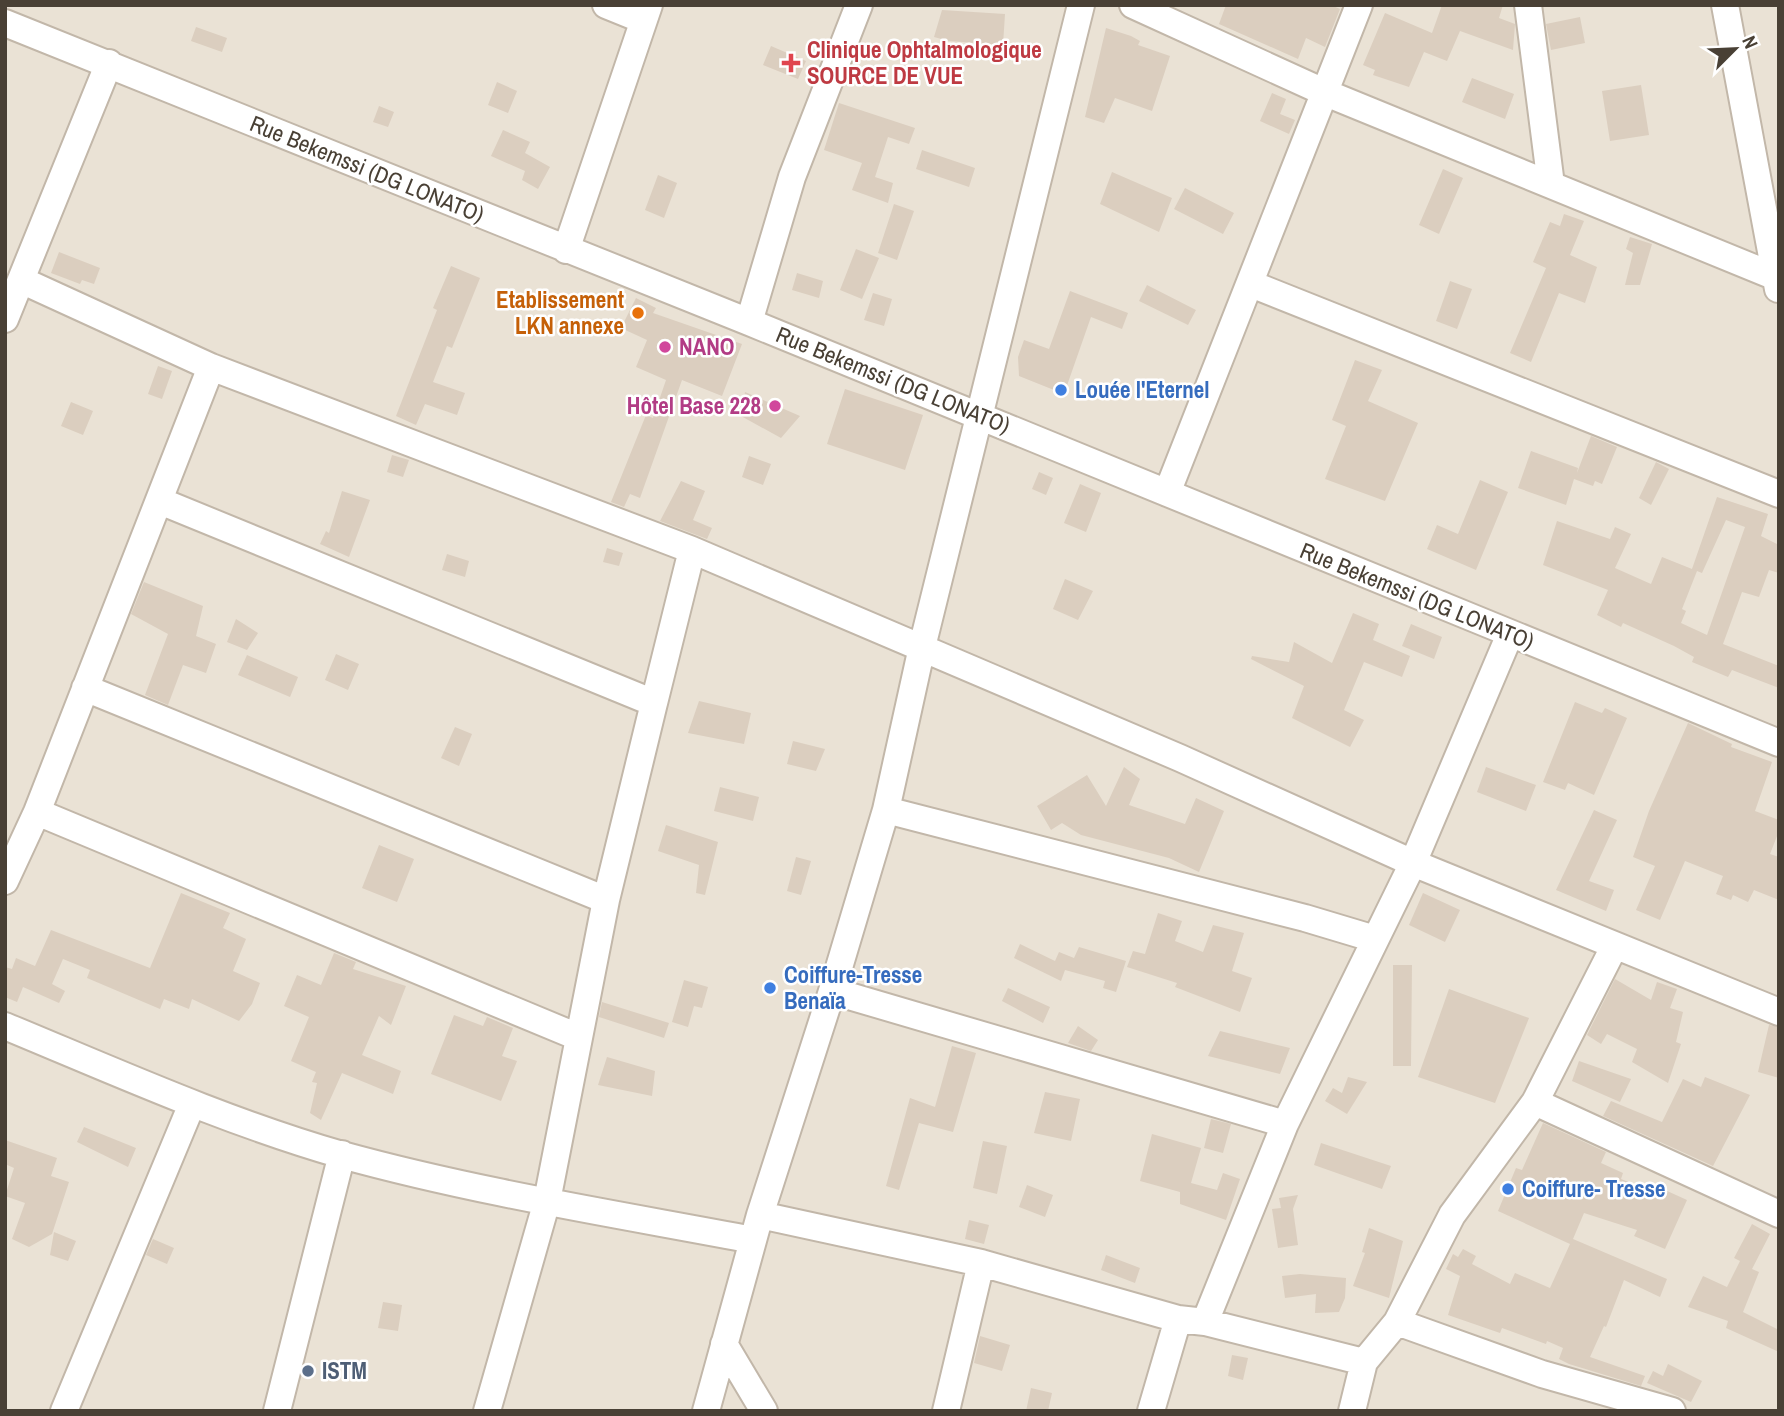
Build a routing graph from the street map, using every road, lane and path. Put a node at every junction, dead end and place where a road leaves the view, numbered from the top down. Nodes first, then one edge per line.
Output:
1 (606, 5) edge
2 (859, 5) edge
3 (1081, 5) edge
4 (1133, 5) edge
5 (1359, 5) edge
6 (1528, 5) edge
7 (1725, 5) edge
8 (646, 12) edge
9 (5, 23) edge
10 (109, 64) junction
11 (1326, 93) junction
12 (1551, 185) junction
13 (566, 250) junction
14 (21, 280) junction
15 (1251, 284) junction
16 (1777, 284) edge
17 (5, 319) edge
18 (749, 321) junction
19 (211, 367) junction
20 (980, 416) junction
21 (1167, 493) junction
22 (1779, 494) edge
23 (160, 501) junction
24 (692, 550) junction
25 (1510, 634) junction
26 (922, 647) junction
27 (85, 688) junction
28 (654, 703) junction
29 (1777, 737) edge
30 (886, 810) junction
31 (37, 812) junction
32 (1413, 863) junction
33 (5, 881) edge
34 (606, 900) junction
35 (1376, 939) junction
36 (1614, 947) junction
37 (832, 991) junction
38 (1779, 1012) edge
39 (5, 1026) edge
40 (578, 1037) junction
41 (1535, 1102) junction
42 (192, 1104) junction
43 (1285, 1124) junction
44 (342, 1154) junction
45 (547, 1201) junction
46 (1779, 1214) edge
47 (760, 1215) junction
48 (752, 1240) junction
49 (981, 1263) junction
50 (1178, 1319) junction
51 (1205, 1322) junction
52 (1397, 1322) junction
53 (724, 1344) junction
54 (1364, 1362) junction
55 (64, 1411) edge
56 (277, 1411) edge
57 (487, 1411) edge
58 (706, 1411) edge
59 (764, 1411) edge
60 (946, 1411) edge
61 (1151, 1411) edge
62 (1352, 1411) edge
63 (1672, 1411) edge

1 - 8 street
2 - 18 street
3 - 20 street
4 - 11 street
5 - 11 street
6 - 12 street
7 - 16 street
8 - 13 street
9 - 10 street, Rue Bekemssi (DG LONATO)
10 - 13 street, Rue Bekemssi (DG LONATO)
10 - 14 street
11 - 12 street
11 - 15 street
12 - 16 street
13 - 18 street, Rue Bekemssi (DG LONATO)
14 - 17 street
14 - 19 street
15 - 21 street
15 - 22 street
18 - 20 street, Rue Bekemssi (DG LONATO)
19 - 23 street
19 - 24 street
20 - 21 street, Rue Bekemssi (DG LONATO)
20 - 26 street
21 - 25 street, Rue Bekemssi (DG LONATO)
23 - 27 street
23 - 28 street
24 - 26 street
24 - 28 street
25 - 29 street, Rue Bekemssi (DG LONATO)
25 - 32 street
26 - 30 street
26 - 32 street
27 - 31 street
27 - 34 street
28 - 34 street
30 - 35 street
30 - 37 street
31 - 33 street
31 - 40 street
32 - 35 street
32 - 36 street
34 - 40 street
35 - 43 street
36 - 38 street
36 - 41 street
37 - 43 street
37 - 47 street
39 - 42 street
40 - 45 street
41 - 46 street
41 - 52 street
42 - 44 street
42 - 55 street
43 - 51 street
44 - 45 street
44 - 56 street
45 - 48 street
45 - 57 street
47 - 48 street
47 - 49 street
48 - 53 street
49 - 50 street
49 - 60 street
50 - 51 street
50 - 61 street
51 - 54 street
52 - 54 street
52 - 63 street
53 - 58 street
53 - 59 street
54 - 62 street

